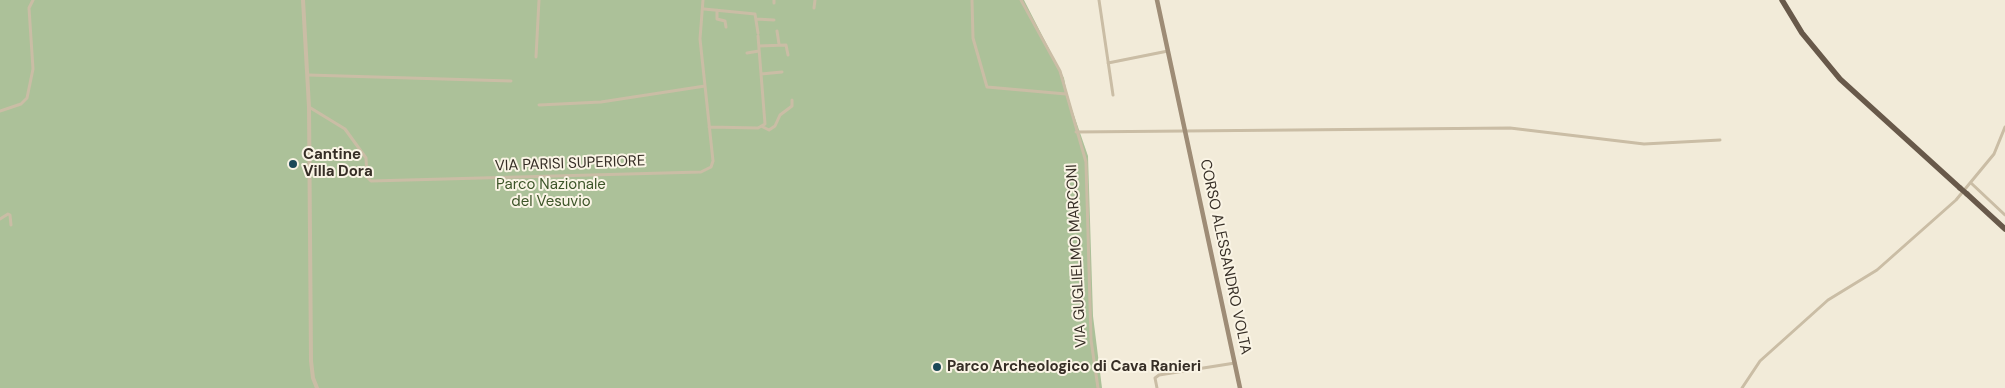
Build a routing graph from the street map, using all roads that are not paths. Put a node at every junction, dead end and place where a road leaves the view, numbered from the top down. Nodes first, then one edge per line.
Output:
1 (33, 0) edge
2 (303, 0) edge
3 (539, 0) edge
4 (704, 0) edge
5 (814, 0) edge
6 (972, 0) edge
7 (1021, 0) edge
8 (1099, 0) edge
9 (1157, 0) edge
10 (1782, 0) edge
11 (814, 8) dead end
12 (704, 9) junction
13 (717, 10) junction
14 (756, 19) junction
15 (774, 20) dead end
16 (726, 27) dead end
17 (777, 32) dead end
18 (779, 44) junction
19 (759, 46) junction
20 (759, 51) junction
21 (1168, 51) junction
22 (747, 52) dead end
23 (788, 55) dead end
24 (536, 57) dead end
25 (1108, 63) junction
26 (782, 72) dead end
27 (761, 74) junction
28 (308, 75) junction
29 (511, 81) dead end
30 (705, 86) junction
31 (1066, 94) junction
32 (1113, 95) dead end
33 (792, 100) dead end
34 (539, 105) dead end
35 (309, 107) junction
36 (0, 111) edge
37 (709, 127) junction
38 (763, 127) junction
39 (2005, 127) edge
40 (1185, 131) junction
41 (1076, 132) junction
42 (1720, 140) dead end
43 (1971, 183) junction
44 (2005, 214) edge
45 (0, 219) edge
46 (11, 225) dead end
47 (2005, 229) edge
48 (1235, 363) junction
49 (317, 388) edge
50 (1098, 388) edge
51 (1157, 388) edge
52 (1240, 388) edge
53 (1742, 388) edge

1 - 36 street
2 - 28 street
3 - 24 street
4 - 12 street, VIA PARISI SUPERIORE
5 - 11 street
6 - 31 street
7 - 31 street, VIA GUGLIELMO MARCONI
8 - 25 street
9 - 21 main road, CORSO ALESSANDRO VOLTA
10 - 47 highway, bridge
12 - 13 street
12 - 30 street, VIA PARISI SUPERIORE
13 - 14 street
13 - 16 street
14 - 15 street
14 - 19 street
17 - 18 street
18 - 19 street
18 - 23 street
19 - 20 street
20 - 22 street
20 - 27 street
21 - 25 street
21 - 40 main road, CORSO ALESSANDRO VOLTA
25 - 32 street
26 - 27 street
27 - 38 street
28 - 29 street
28 - 35 street
30 - 34 street
30 - 37 street, VIA PARISI SUPERIORE
31 - 41 street, VIA GUGLIELMO MARCONI
33 - 38 street
35 - 37 street, VIA PARISI SUPERIORE
35 - 49 street
37 - 38 street
39 - 43 street
40 - 41 street
40 - 42 street
40 - 48 main road, CORSO ALESSANDRO VOLTA
41 - 50 street, VIA GUGLIELMO MARCONI
43 - 44 street
43 - 53 street
45 - 46 street
48 - 51 street
48 - 52 main road, CORSO ALESSANDRO VOLTA

